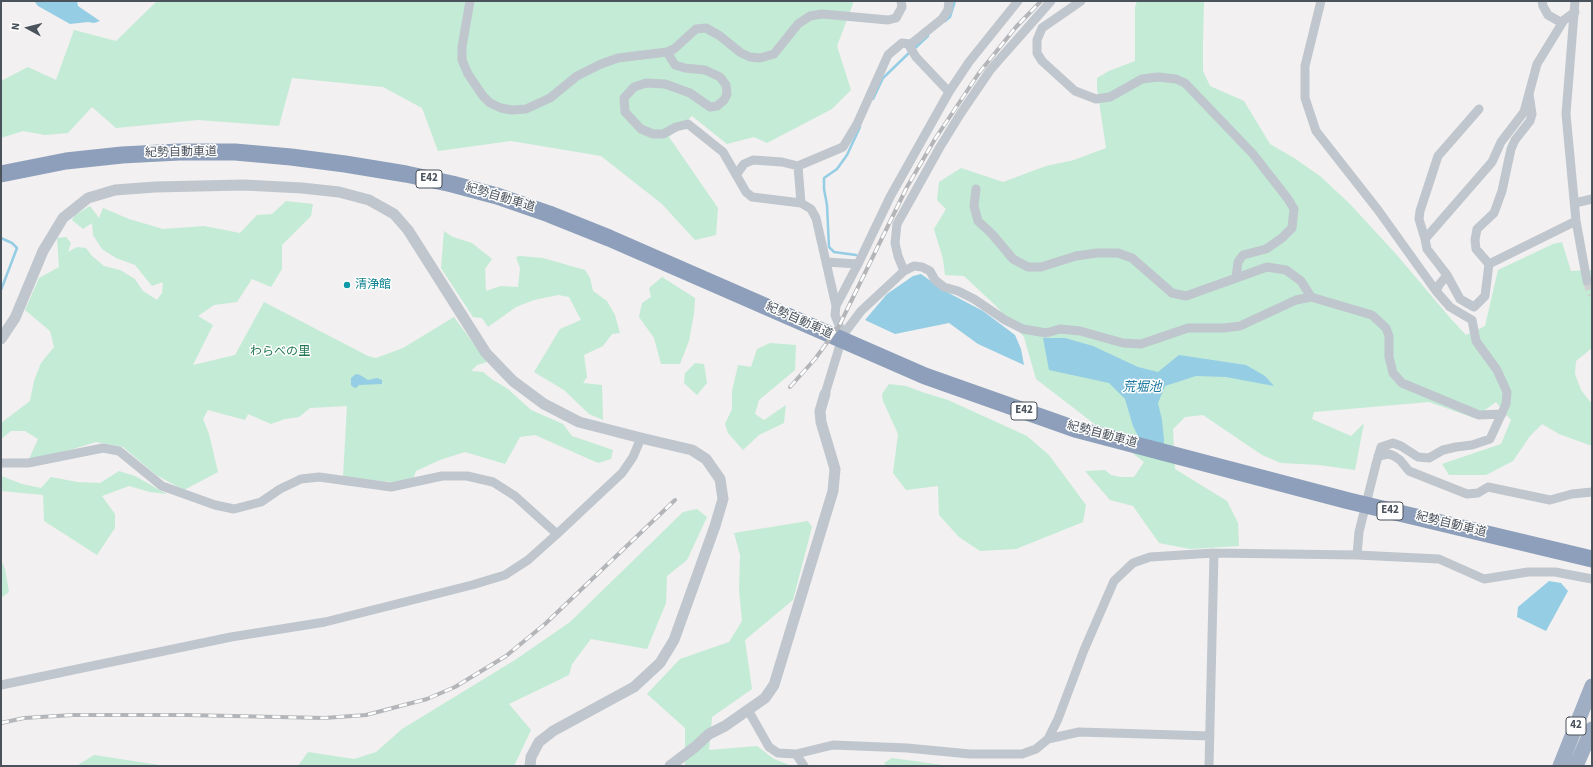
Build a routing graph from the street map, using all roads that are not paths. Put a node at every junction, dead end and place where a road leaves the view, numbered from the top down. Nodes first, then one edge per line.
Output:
1 (470, 1) edge
2 (901, 1) edge
3 (949, 1) edge
4 (1018, 1) edge
5 (1051, 1) edge
6 (1081, 1) edge
7 (1321, 1) edge
8 (1542, 1) edge
9 (1575, 1) edge
10 (1575, 12) junction
11 (1562, 23) junction
12 (908, 44) junction
13 (667, 52) junction
14 (949, 92) junction
15 (1529, 92) junction
16 (1479, 109) dead end
17 (798, 166) junction
18 (8, 172) edge
19 (736, 175) junction
20 (976, 189) dead end
21 (1592, 199) edge
22 (801, 203) junction
23 (1575, 203) junction
24 (1576, 221) junction
25 (1425, 239) junction
26 (826, 262) junction
27 (858, 264) junction
28 (1489, 264) junction
29 (904, 271) junction
30 (1447, 275) junction
31 (1236, 277) junction
32 (1587, 281) tunnel mouth
33 (1436, 291) junction
34 (1311, 297) junction
35 (836, 306) junction
36 (843, 335) junction
37 (1, 339) edge
38 (825, 394) joint
39 (1502, 414) junction
40 (641, 438) junction
41 (1377, 460) junction
42 (1, 463) edge
43 (1592, 492) edge
44 (557, 534) junction
45 (1214, 554) junction
46 (1357, 555) junction
47 (1592, 559) edge
48 (1592, 579) edge
49 (1, 685) edge
50 (1592, 686) edge
51 (748, 710) junction
52 (1592, 729) edge
53 (1210, 736) junction
54 (1048, 739) junction
55 (796, 754) junction
56 (530, 766) edge
57 (670, 766) edge
58 (804, 766) edge
59 (1208, 766) edge
60 (1560, 766) edge
61 (1576, 766) edge

1 - 13 street
2 - 13 street
3 - 12 street
4 - 14 street
5 - 29 street
6 - 31 street
7 - 33 street
8 - 11 street
9 - 10 street
10 - 11 street
10 - 23 street
11 - 15 street
12 - 14 street
12 - 17 street
13 - 19 street
14 - 27 street
15 - 25 street
15 - 28 street
16 - 25 street
17 - 19 street
17 - 22 street
18 - 47 highway, 紀勢自動車道 / E42
19 - 22 street
20 - 31 street
21 - 23 street
22 - 26 street
23 - 24 street
24 - 28 street
24 - 32 street
25 - 30 street
26 - 27 street
26 - 35 street
27 - 35 street
28 - 30 street
29 - 34 street
29 - 36 street
30 - 33 street
31 - 34 street
33 - 39 street
34 - 39 street
35 - 36 street
36 - 38 street
37 - 40 street
38 - 51 street
39 - 41 street
40 - 44 street
40 - 56 street
41 - 43 street
41 - 46 street
42 - 44 street
44 - 49 street
45 - 46 street
45 - 53 street
45 - 54 street
46 - 48 street
50 - 60 highway, 42
51 - 55 street
51 - 57 street
52 - 61 highway, 42
53 - 54 street
53 - 59 street
54 - 55 street
55 - 58 street

